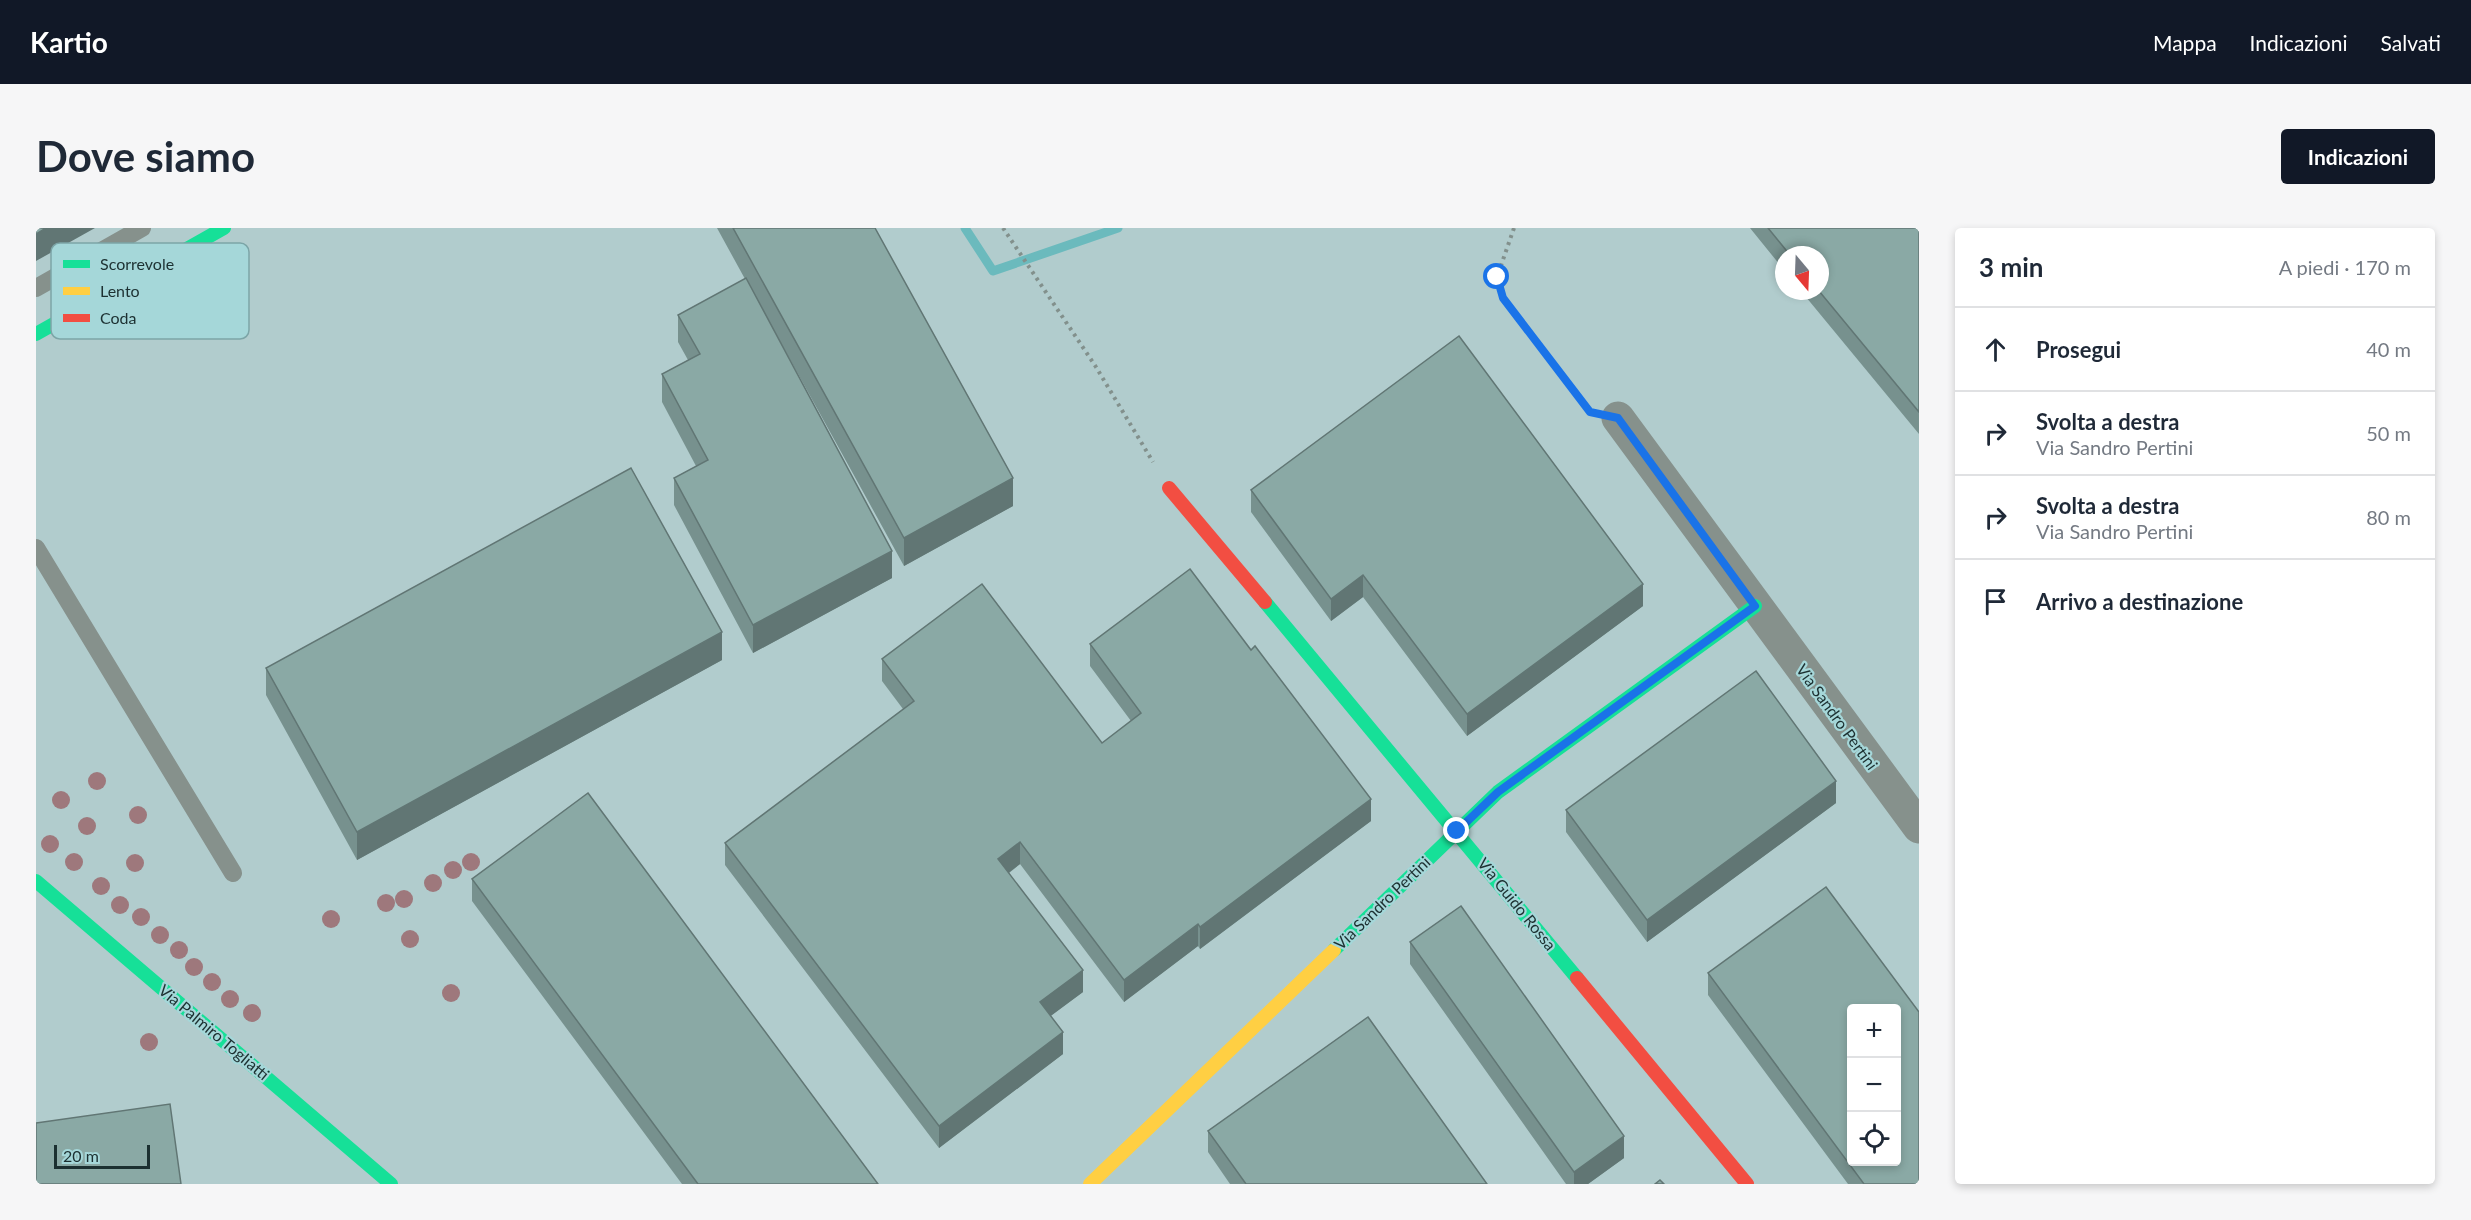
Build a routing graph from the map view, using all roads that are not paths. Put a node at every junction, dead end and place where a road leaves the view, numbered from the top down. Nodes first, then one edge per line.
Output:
1 (142, 228) edge
2 (224, 228) edge
3 (116, 243) edge
4 (197, 243) edge
5 (51, 280) edge
6 (36, 288) edge
7 (51, 326) edge
8 (36, 334) edge
9 (1618, 418) road end
10 (1169, 488) road end
11 (36, 548) edge
12 (1755, 606) junction
13 (1919, 827) edge
14 (1457, 831) junction
15 (233, 873) dead end
16 (36, 881) edge
17 (391, 1184) edge
18 (1090, 1184) edge
19 (1747, 1184) edge

1 - 3 lane
2 - 4 street
5 - 6 lane
7 - 8 street
9 - 12 street, Via Sandro Pertini
10 - 14 street, Via Guido Rossa
11 - 15 lane
12 - 13 street, Via Sandro Pertini
12 - 14 street, Via Sandro Pertini
14 - 18 street, Via Sandro Pertini
14 - 19 street, Via Guido Rossa
16 - 17 street, Via Palmiro Togliatti

